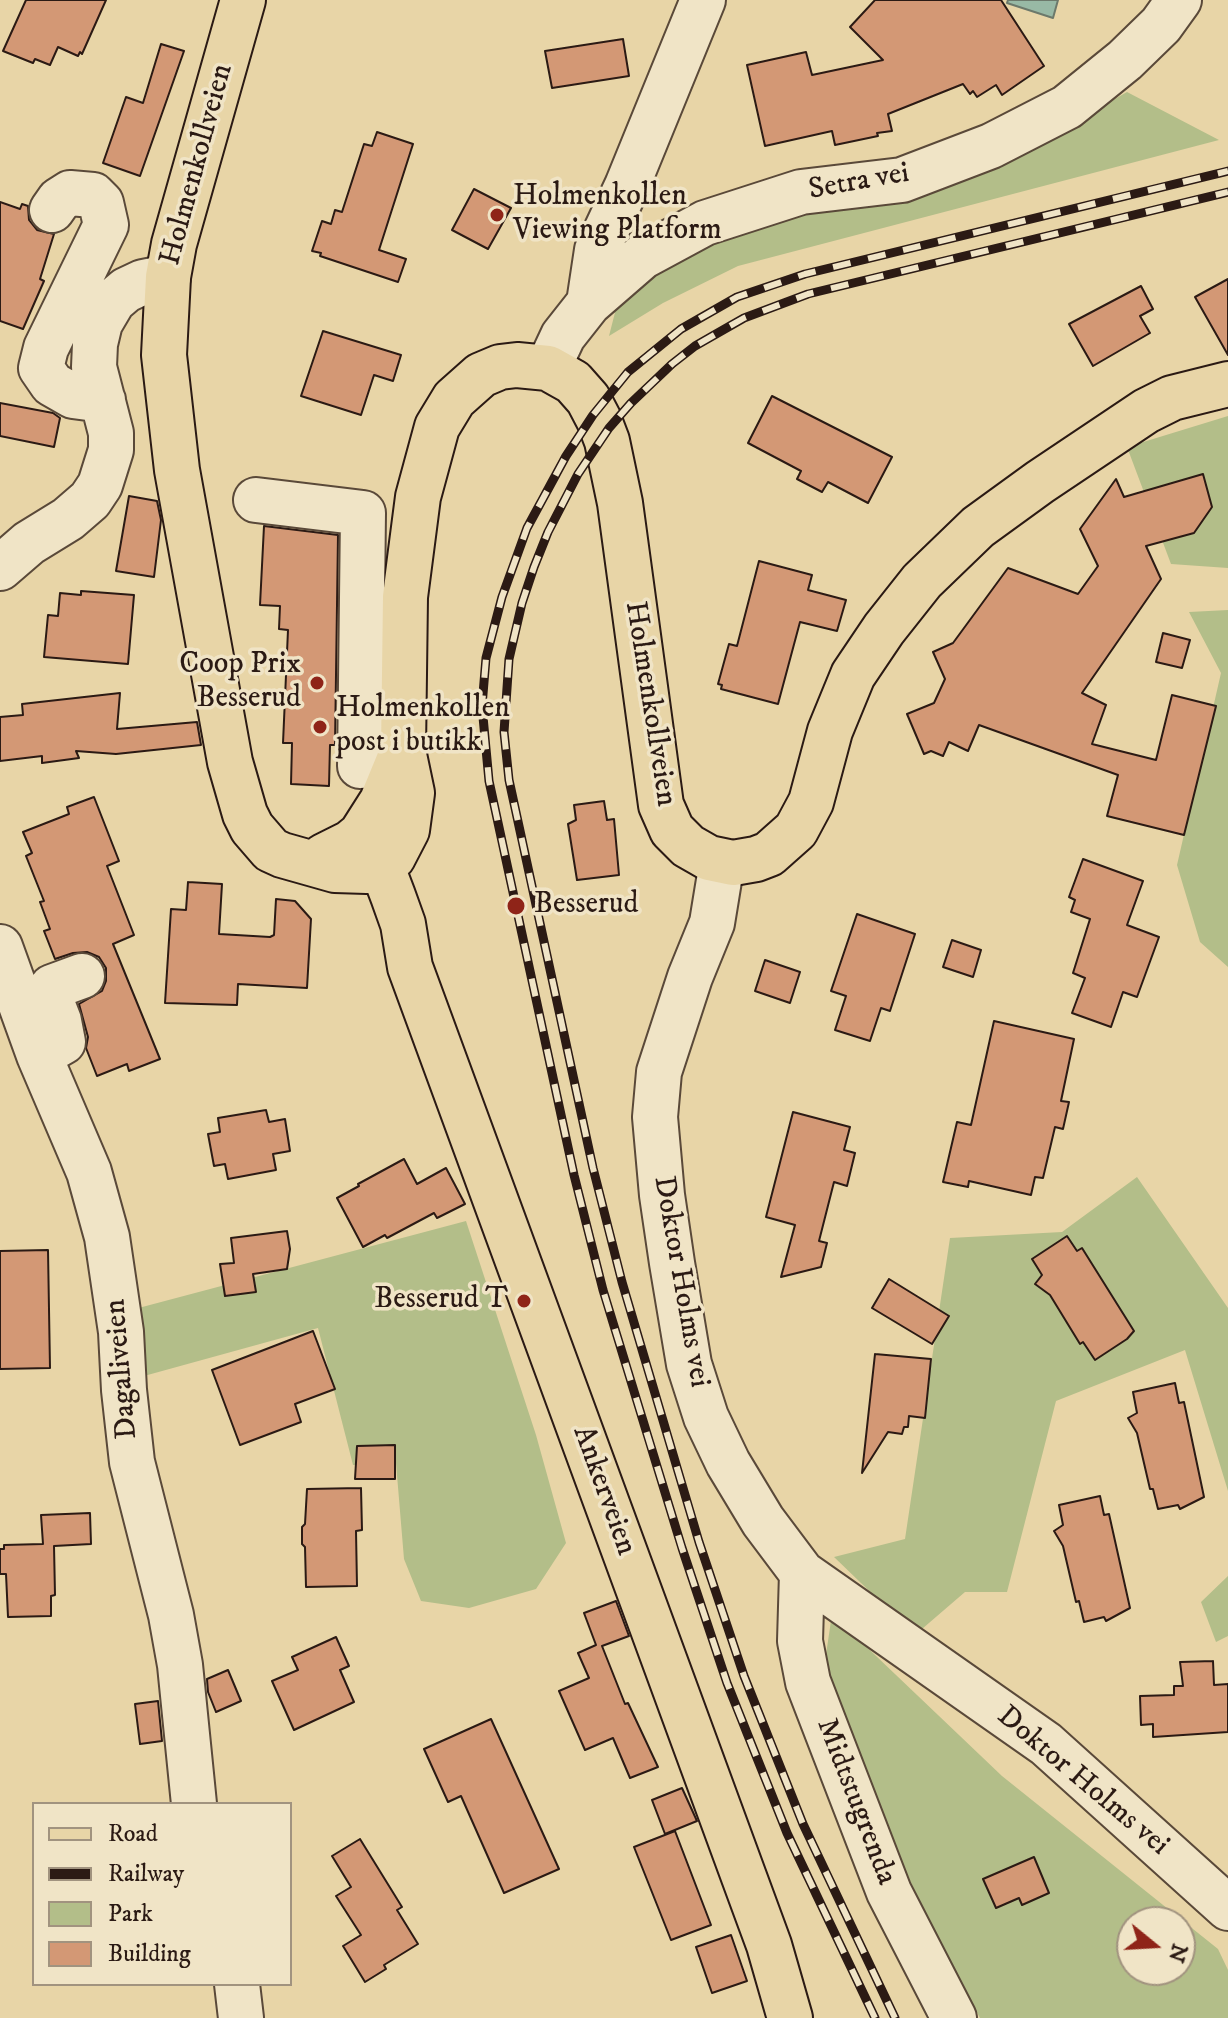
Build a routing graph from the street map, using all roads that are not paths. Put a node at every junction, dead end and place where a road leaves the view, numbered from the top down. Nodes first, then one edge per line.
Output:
1 (243, 0) edge
2 (703, 0) edge
3 (1179, 0) edge
4 (52, 210) dead end
5 (168, 277) junction
6 (589, 303) junction
7 (548, 368) junction
8 (1228, 384) edge
9 (103, 400) junction
10 (256, 500) dead end
11 (0, 568) edge
12 (361, 671) junction
13 (404, 674) junction
14 (360, 766) dead end
15 (348, 861) junction
16 (722, 862) junction
17 (0, 947) edge
18 (82, 976) dead end
19 (39, 1055) junction
20 (802, 1573) junction
21 (194, 1802) edge
22 (1228, 1908) edge
23 (237, 1986) edge
24 (241, 2018) edge
25 (790, 2018) edge
26 (954, 2018) edge

1 - 5 main road, Holmenkollveien
2 - 6 street
3 - 6 street, Setra vei
4 - 9 street
5 - 9 street
5 - 15 main road, Holmenkollveien
6 - 7 street, Setra vei
7 - 13 main road
7 - 16 main road, Holmenkollveien
8 - 16 main road
9 - 11 street
10 - 12 street
12 - 13 street
12 - 14 street
13 - 15 main road
15 - 25 main road, Ankerveien
16 - 20 street, Doktor Holms vei
17 - 19 street, Dagaliveien
18 - 19 street
19 - 21 street, Dagaliveien
20 - 22 street, Doktor Holms vei
20 - 26 street, Midtstugrenda
23 - 24 street

